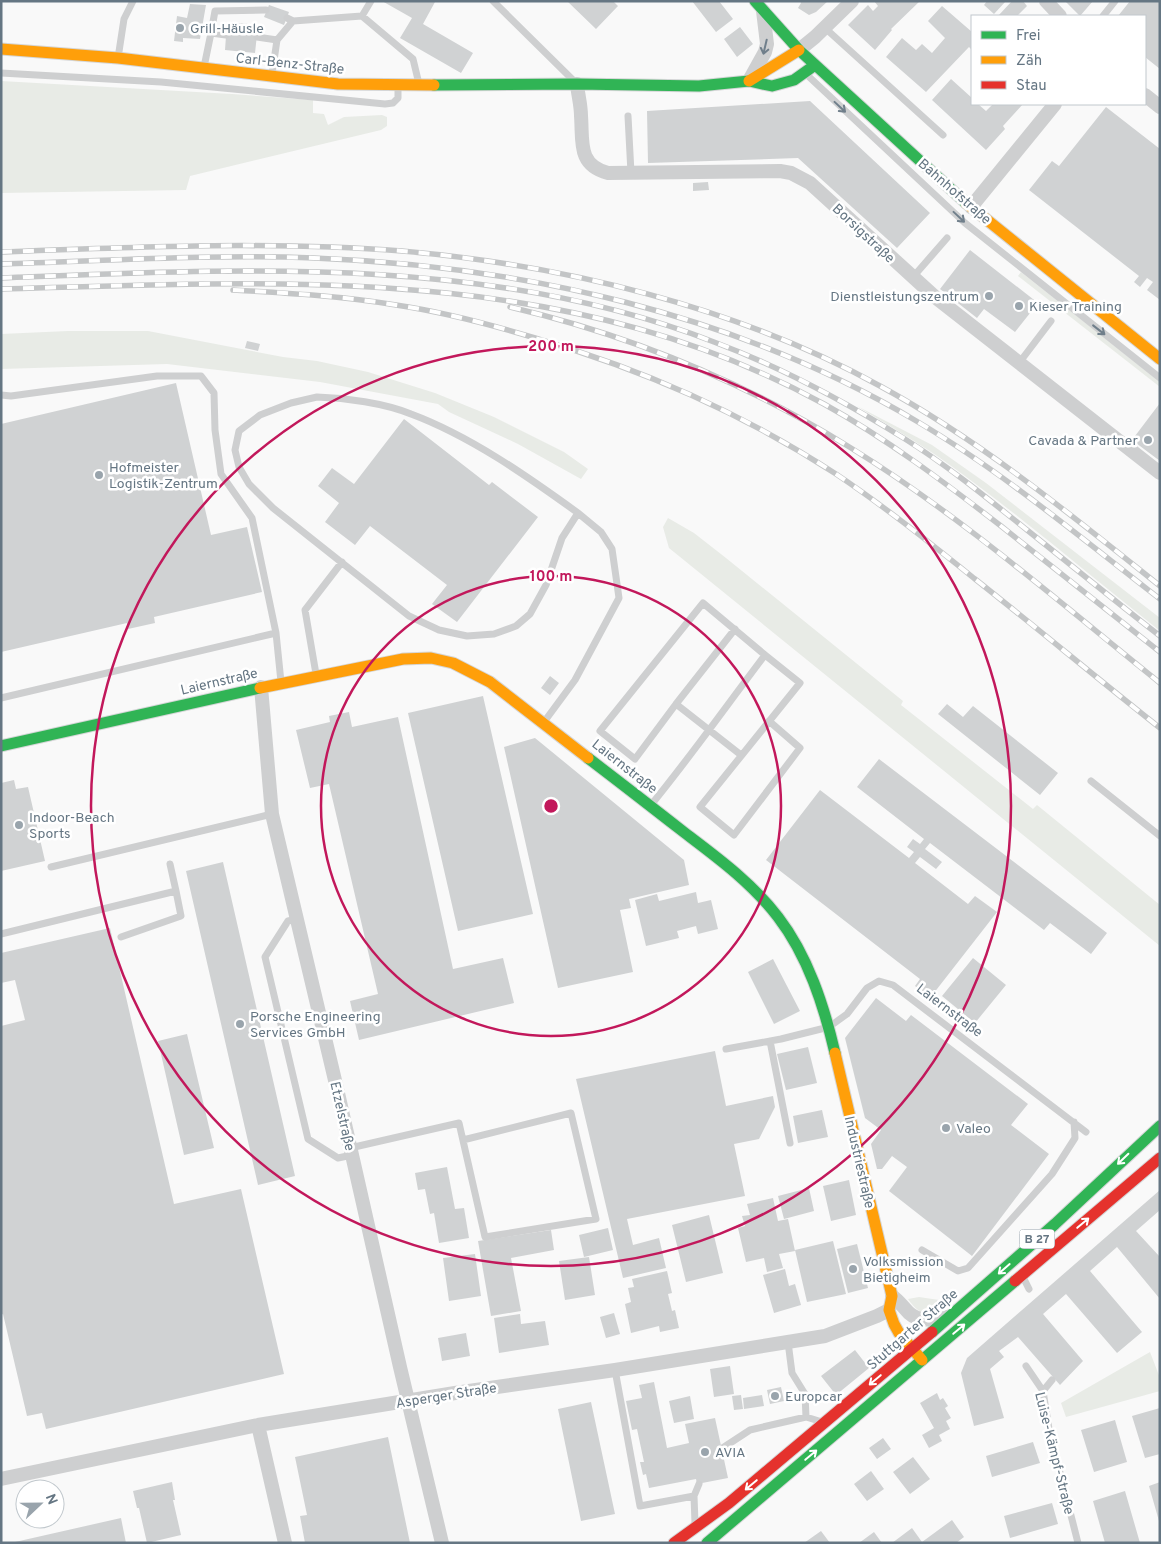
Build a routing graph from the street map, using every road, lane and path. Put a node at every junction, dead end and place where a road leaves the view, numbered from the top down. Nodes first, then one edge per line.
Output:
1 (133, 1) edge
2 (371, 1) edge
3 (493, 1) edge
4 (852, 1) edge
5 (1046, 1) edge
6 (1115, 1) edge
7 (759, 6) edge
8 (266, 10) dead end
9 (1058, 15) edge
10 (1104, 15) edge
11 (362, 16) junction
12 (825, 28) junction
13 (211, 33) junction
14 (226, 35) dead end
15 (257, 37) dead end
16 (277, 40) junction
17 (1, 49) edge
18 (118, 58) junction
19 (799, 58) junction
20 (815, 65) junction
21 (204, 69) junction
22 (1, 73) edge
23 (272, 76) junction
24 (749, 82) junction
25 (577, 84) junction
26 (398, 85) junction
27 (420, 85) junction
28 (1146, 96) edge
29 (1054, 105) edge
30 (1160, 107) edge
31 (628, 116) dead end
32 (943, 135) dead end
33 (631, 173) junction
34 (971, 207) junction
35 (947, 238) dead end
36 (912, 278) junction
37 (1052, 322) dead end
38 (1160, 360) edge
39 (1018, 363) junction
40 (1160, 378) edge
41 (1, 395) edge
42 (1160, 473) edge
43 (578, 513) junction
44 (342, 562) junction
45 (735, 630) junction
46 (276, 632) junction
47 (765, 655) junction
48 (316, 675) junction
49 (281, 682) junction
50 (262, 687) junction
51 (1, 698) edge
52 (676, 704) junction
53 (769, 721) junction
54 (544, 722) junction
55 (709, 729) junction
56 (1, 746) edge
57 (741, 755) junction
58 (1091, 781) dead end
59 (651, 805) junction
60 (272, 814) junction
61 (1160, 836) edge
62 (170, 864) dead end
63 (51, 867) dead end
64 (176, 891) junction
65 (297, 919) junction
66 (1, 934) edge
67 (121, 937) dead end
68 (829, 1028) junction
69 (770, 1041) junction
70 (726, 1048) dead end
71 (1074, 1122) junction
72 (1160, 1126) edge
73 (1086, 1132) dead end
74 (463, 1140) junction
75 (790, 1142) dead end
76 (351, 1151) junction
77 (1160, 1158) edge
78 (922, 1250) dead end
79 (1022, 1275) junction
80 (1029, 1289) dead end
81 (890, 1303) junction
82 (950, 1316) junction
83 (788, 1342) junction
84 (912, 1348) junction
85 (922, 1360) junction
86 (1026, 1366) dead end
87 (615, 1370) junction
88 (1052, 1380) dead end
89 (1043, 1391) junction
90 (408, 1401) junction
91 (806, 1417) junction
92 (824, 1423) junction
93 (258, 1425) junction
94 (722, 1449) dead end
95 (1, 1479) edge
96 (698, 1484) dead end
97 (694, 1496) junction
98 (696, 1527) junction
99 (285, 1543) edge
100 (442, 1543) edge
101 (674, 1543) edge
102 (707, 1543) edge
103 (1078, 1543) edge

1 - 18 lane
2 - 11 lane
3 - 25 lane
4 - 12 street
5 - 9 street
6 - 10 lane
7 - 19 street, Bahnhofstraße
7 -> 24 street, Bahnhofstraße
8 - 13 lane
11 - 16 lane
11 - 27 lane
12 - 19 street
12 - 32 lane
13 - 14 lane
13 - 21 lane
15 - 16 lane
16 - 23 lane
17 - 18 street, Carl-Benz-Straße
18 - 21 street, Carl-Benz-Straße
19 - 20 street, Bahnhofstraße
19 - 20 street, Carl-Benz-Straße
19 - 24 street, Carl-Benz-Straße
19 - 24 street, Carl-Benz-Straße
19 -> 40 lane
20 - 34 street, Bahnhofstraße
21 - 23 street, Carl-Benz-Straße
22 - 26 lane
23 - 26 street, Carl-Benz-Straße
24 - 25 street, Carl-Benz-Straße
25 - 27 street, Carl-Benz-Straße
25 - 33 street, Borsigstraße
26 - 27 street, Carl-Benz-Straße
28 - 30 street
29 - 34 street
31 - 33 lane
33 - 36 street, Borsigstraße
34 - 38 street, Bahnhofstraße
35 - 36 lane
36 - 39 street, Borsigstraße
37 - 39 lane
39 - 42 street, Borsigstraße
41 - 46 lane
43 - 44 lane
43 - 44 lane
43 - 54 lane
44 - 48 lane
45 - 47 lane
45 - 52 lane
45 - 52 lane
46 - 49 lane
46 - 51 lane
47 - 53 lane
47 - 55 lane
48 - 49 street, Laiernstraße
48 - 54 street, Laiernstraße
49 - 50 street, Laiernstraße
50 - 56 street, Laiernstraße
50 - 60 street, Etzelstraße
52 - 55 lane
53 - 57 lane
53 - 57 lane
54 - 59 street, Laiernstraße
55 - 57 lane
55 - 59 lane
58 - 61 lane
59 - 68 street, Laiernstraße
60 - 63 lane
60 - 65 street, Etzelstraße
62 - 64 lane
64 - 66 lane
64 - 67 lane
65 - 76 street, Etzelstraße
65 - 76 lane
68 - 69 lane
68 - 71 lane, Laiernstraße
68 - 81 street, Industriestraße
69 - 70 lane
69 - 75 lane
71 - 73 lane, Laiernstraße
71 - 78 lane
72 -> 82 street, Stuttgarter Straße / B 27
74 - 74 lane
74 - 76 lane
76 - 90 street, Etzelstraße
79 -> 77 street, B 27
79 - 80 lane
85 -> 79 street, B 27
81 - 82 street
81 - 83 street, Asperger Straße
81 - 84 street, Industriestraße
82 - 84 street, Stuttgarter Straße / B 27
83 - 87 street, Asperger Straße
83 - 91 lane
84 - 85 street, Industriestraße
84 -> 92 street, Stuttgarter Straße / B 27
102 -> 85 street, B 27
86 - 89 lane, Luise-Kämpf-Straße
87 - 90 street, Asperger Straße
87 - 97 lane
88 - 89 lane
89 - 103 lane, Luise-Kämpf-Straße
90 - 93 street, Asperger Straße
90 - 100 street, Etzelstraße
91 - 92 lane
91 - 94 lane
92 -> 98 street, Stuttgarter Straße / B 27
93 - 95 street, Asperger Straße
93 - 99 street
96 - 97 lane
97 - 98 lane
98 - 101 street, Stuttgarter Straße / B 27

